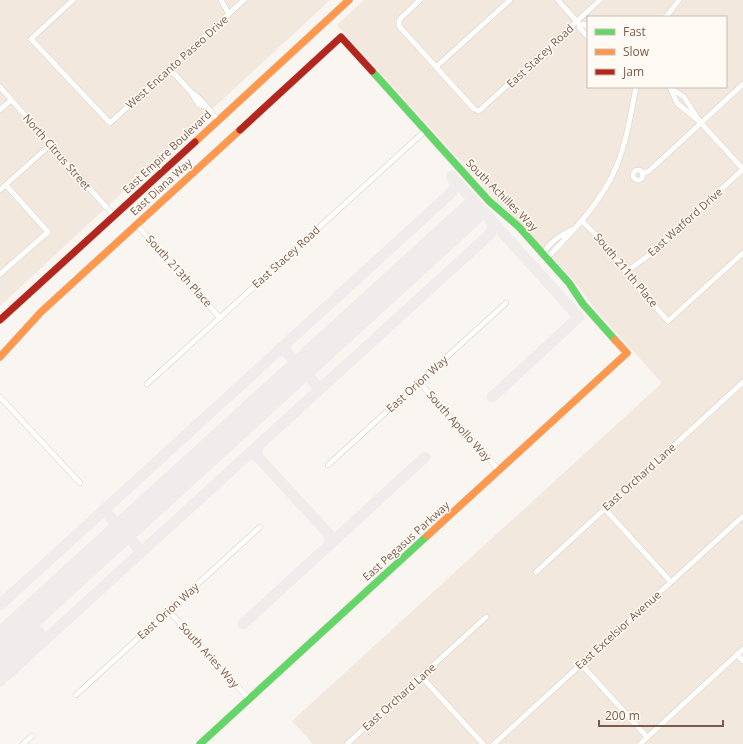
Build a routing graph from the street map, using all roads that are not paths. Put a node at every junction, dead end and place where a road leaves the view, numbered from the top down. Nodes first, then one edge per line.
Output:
1 (73, 0) edge
2 (221, 0) edge
3 (244, 0) edge
4 (349, 0) edge
5 (420, 0) edge
6 (510, 0) edge
7 (558, 0) edge
8 (600, 0) edge
9 (679, 0) edge
10 (229, 14) junction
11 (667, 16) edge
12 (579, 23) junction
13 (587, 27) edge
14 (587, 36) edge
15 (341, 37) joint
16 (436, 67) junction
17 (169, 68) junction
18 (743, 84) edge
19 (0, 87) edge
20 (636, 88) edge
21 (670, 88) edge
22 (11, 100) junction
23 (685, 100) junction
24 (680, 105) junction
25 (0, 110) edge
26 (218, 120) junction
27 (701, 123) junction
28 (426, 130) junction
29 (50, 145) junction
30 (743, 169) edge
31 (642, 174) dead end
32 (6, 185) junction
33 (0, 190) edge
34 (114, 216) junction
35 (582, 221) junction
36 (137, 225) junction
37 (743, 254) edge
38 (544, 255) junction
39 (626, 272) junction
40 (0, 274) edge
41 (506, 303) dead end
42 (220, 318) junction
43 (0, 320) edge
44 (627, 353) joint
45 (0, 357) edge
46 (419, 382) junction
47 (743, 382) edge
48 (147, 384) dead end
49 (0, 397) edge
50 (328, 465) dead end
51 (499, 470) junction
52 (80, 483) dead end
53 (605, 509) junction
54 (742, 517) edge
55 (260, 527) dead end
56 (536, 572) dead end
57 (671, 582) junction
58 (169, 611) junction
59 (486, 617) dead end
60 (743, 649) edge
61 (737, 654) junction
62 (743, 661) edge
63 (580, 664) junction
64 (421, 676) junction
65 (76, 696) dead end
66 (249, 699) junction
67 (32, 736) dead end
68 (647, 737) junction
69 (23, 744) edge
70 (200, 744) edge
71 (348, 744) edge
72 (483, 744) edge
73 (494, 744) edge
74 (640, 744) edge

1 - 17 street, West Encanto Paseo Drive
2 - 10 street
3 - 10 street, West Encanto Paseo Drive
4 - 26 street, East Empire Boulevard
5 - 16 street
6 - 16 street
7 - 12 street
8 - 12 street, East Stacey Road
9 - 11 street
10 - 17 street, West Encanto Paseo Drive
12 - 13 street
12 - 14 street
12 - 16 street, East Stacey Road
15 - 28 street, South Achilles Way
15 - 36 street, East Diana Way
17 - 26 street
18 - 27 street
19 - 22 street, North Citrus Street
20 - 35 street
21 - 23 street
21 - 24 street
22 - 25 street
22 - 29 street, North Citrus Street
23 - 24 street
23 - 27 street
24 - 27 street
26 - 34 street, East Empire Boulevard
27 - 30 street
27 - 31 street
28 - 38 street, South Achilles Way
28 - 42 street, East Stacey Road
29 - 32 street
29 - 34 street, North Citrus Street
30 - 39 street, East Watford Drive
32 - 33 street
32 - 40 street
34 - 43 street, East Empire Boulevard
35 - 38 street
35 - 39 street, South 211th Place
36 - 42 street, South 213th Place
36 - 45 street, East Diana Way
37 - 39 street, South 211th Place
38 - 44 street, South Achilles Way
41 - 46 street, East Orion Way
42 - 48 street, East Stacey Road
44 - 51 street, East Pegasus Parkway
46 - 50 street, East Orion Way
46 - 51 street, South Apollo Way
47 - 53 street, East Orchard Lane
49 - 52 street
51 - 66 street, East Pegasus Parkway
53 - 56 street, East Orchard Lane
53 - 57 street
54 - 57 street, East Excelsior Avenue
55 - 58 street, East Orion Way
57 - 63 street, East Excelsior Avenue
58 - 65 street, East Orion Way
58 - 66 street, South Aries Way
59 - 64 street, East Orchard Lane
60 - 61 street
61 - 62 street
61 - 68 street
63 - 68 street
63 - 73 street, East Excelsior Avenue
64 - 71 street, East Orchard Lane
64 - 72 street
66 - 70 street, East Pegasus Parkway
67 - 69 street
68 - 74 street

